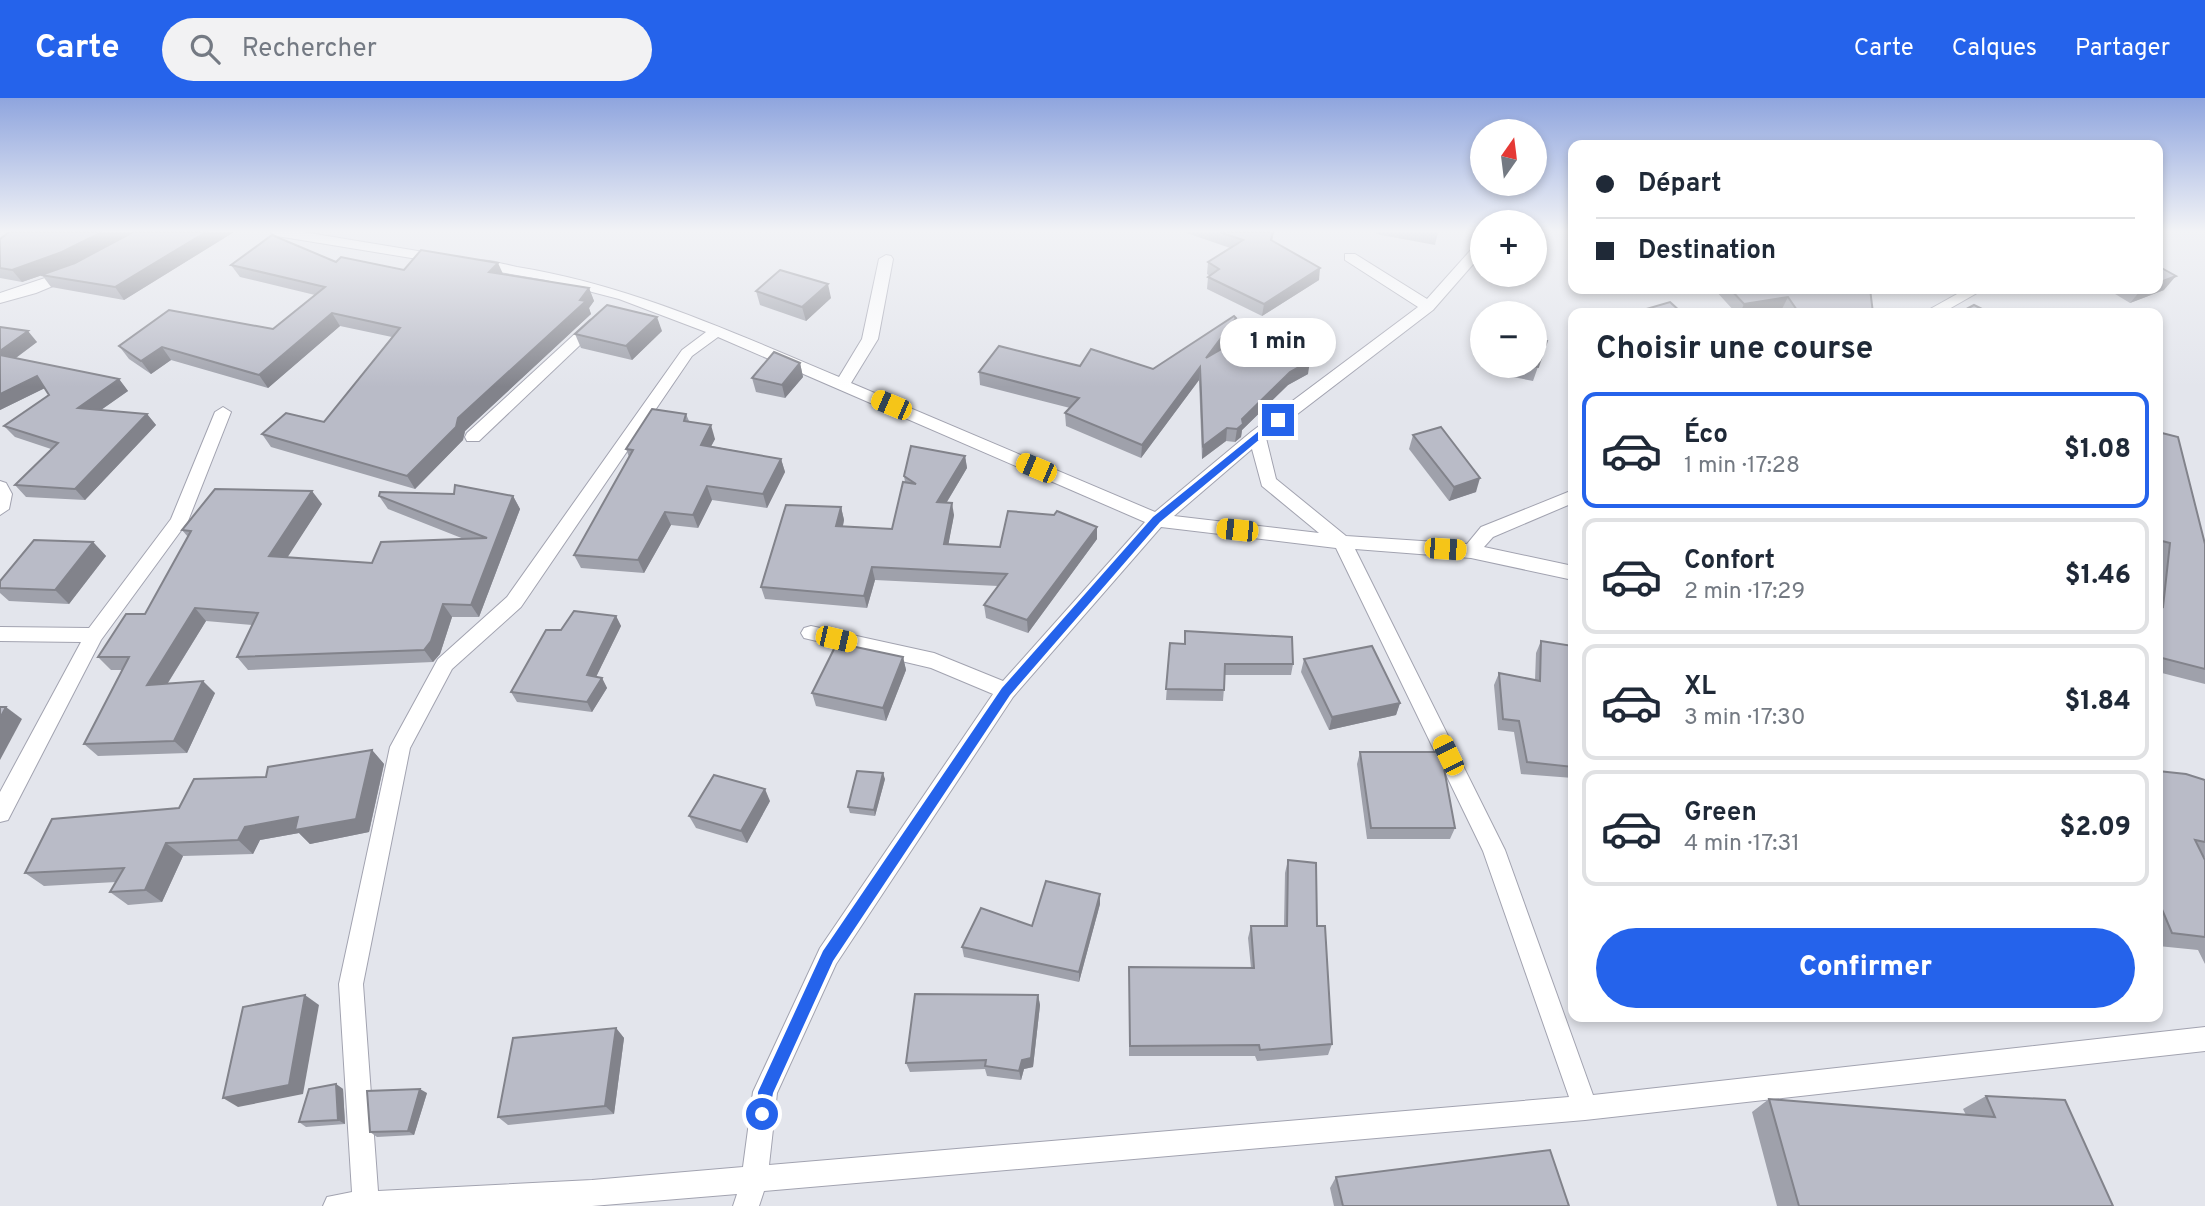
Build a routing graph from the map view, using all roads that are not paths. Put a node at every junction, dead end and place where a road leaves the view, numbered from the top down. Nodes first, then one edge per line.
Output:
1 (46, 284) edge
2 (565, 284) edge
3 (881, 284) edge
4 (1392, 284) edge
5 (1449, 284) edge
6 (1967, 294) edge
7 (0, 298) edge
8 (614, 305) junction
9 (1428, 307) junction
10 (1941, 308) edge
11 (717, 331) junction
12 (842, 385) junction
13 (223, 412) dead end
14 (1257, 436) junction
15 (473, 437) dead end
16 (0, 487) edge
17 (1568, 498) edge
18 (0, 509) edge
19 (1157, 520) junction
20 (1342, 542) junction
21 (1471, 551) junction
22 (1568, 572) edge
23 (811, 633) dead end
24 (0, 634) edge
25 (94, 635) junction
26 (1006, 691) junction
27 (0, 813) edge
28 (2205, 1039) edge
29 (1585, 1108) junction
30 (754, 1180) junction
31 (367, 1205) edge
32 (336, 1206) edge
33 (746, 1206) edge

1 - 7 street
2 - 8 street
3 - 12 street
4 - 9 street
5 - 9 street
6 - 10 street
8 - 11 street
8 - 15 street
9 - 14 street
11 - 12 street
11 - 31 street
12 - 19 street
13 - 25 street
14 - 19 street
14 - 20 street
16 - 18 street
17 - 21 street
19 - 20 street
19 - 26 street
20 - 21 street
20 - 29 street
21 - 22 street
23 - 26 street
24 - 25 street
25 - 27 street
26 - 30 street
28 - 29 street
29 - 30 street
30 - 31 street
30 - 33 street
31 - 32 street

